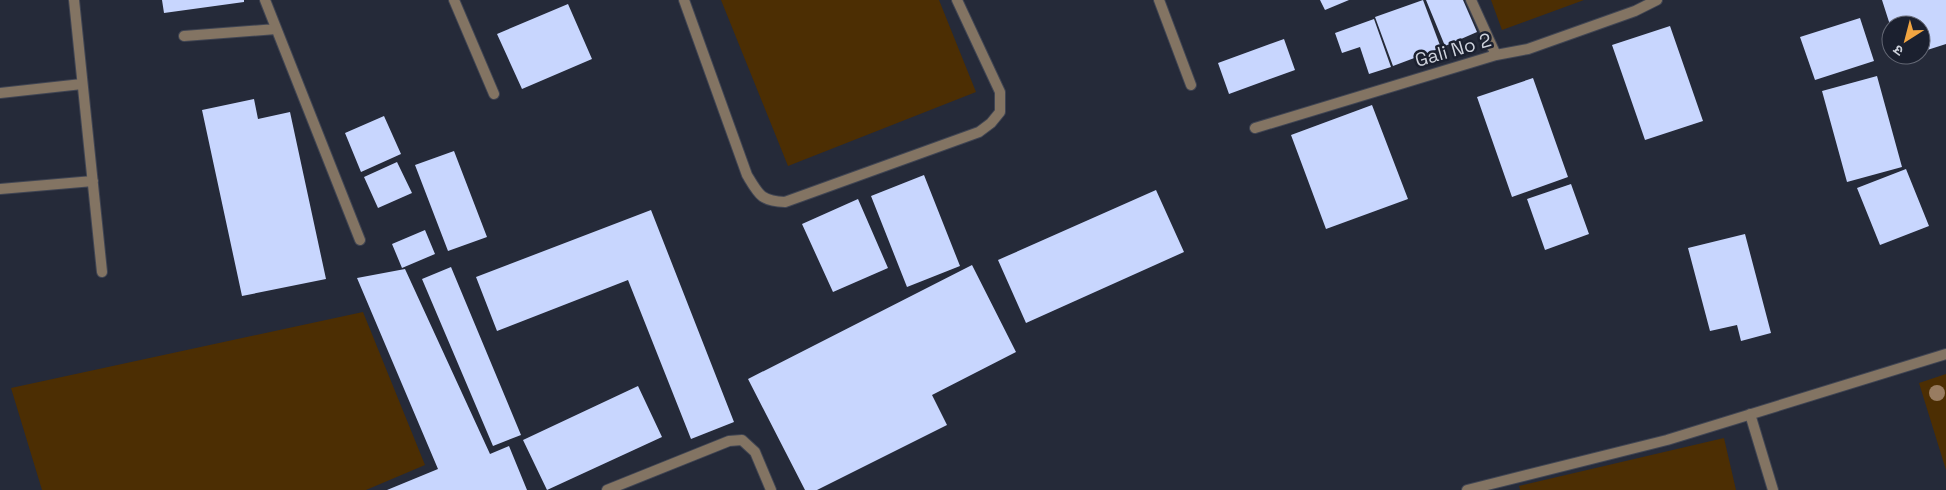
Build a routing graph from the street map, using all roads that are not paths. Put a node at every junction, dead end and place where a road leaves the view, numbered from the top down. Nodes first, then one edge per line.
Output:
1 (74, 0) edge
2 (265, 0) edge
3 (454, 0) edge
4 (684, 0) edge
5 (957, 0) edge
6 (1159, 0) edge
7 (1471, 0) edge
8 (1657, 0) edge
9 (276, 29) junction
10 (184, 36) dead end
11 (1496, 55) junction
12 (82, 84) junction
13 (1191, 85) dead end
14 (0, 93) edge
15 (494, 94) dead end
16 (1255, 128) dead end
17 (92, 181) junction
18 (0, 189) edge
19 (360, 240) dead end
20 (102, 272) dead end
21 (1946, 354) edge
22 (1750, 414) junction
23 (1508, 485) edge
24 (608, 490) edge
25 (771, 490) edge
26 (1467, 490) edge
27 (1773, 490) edge

1 - 12 street
2 - 9 street
3 - 15 street
4 - 5 street
6 - 13 street
7 - 11 street
8 - 11 street, Gali No 2
9 - 10 street
9 - 19 street
11 - 16 street, Gali No 2
12 - 14 street
12 - 17 street
17 - 18 street
17 - 20 street
21 - 22 street
22 - 23 street
22 - 27 street
23 - 26 street
24 - 25 street

